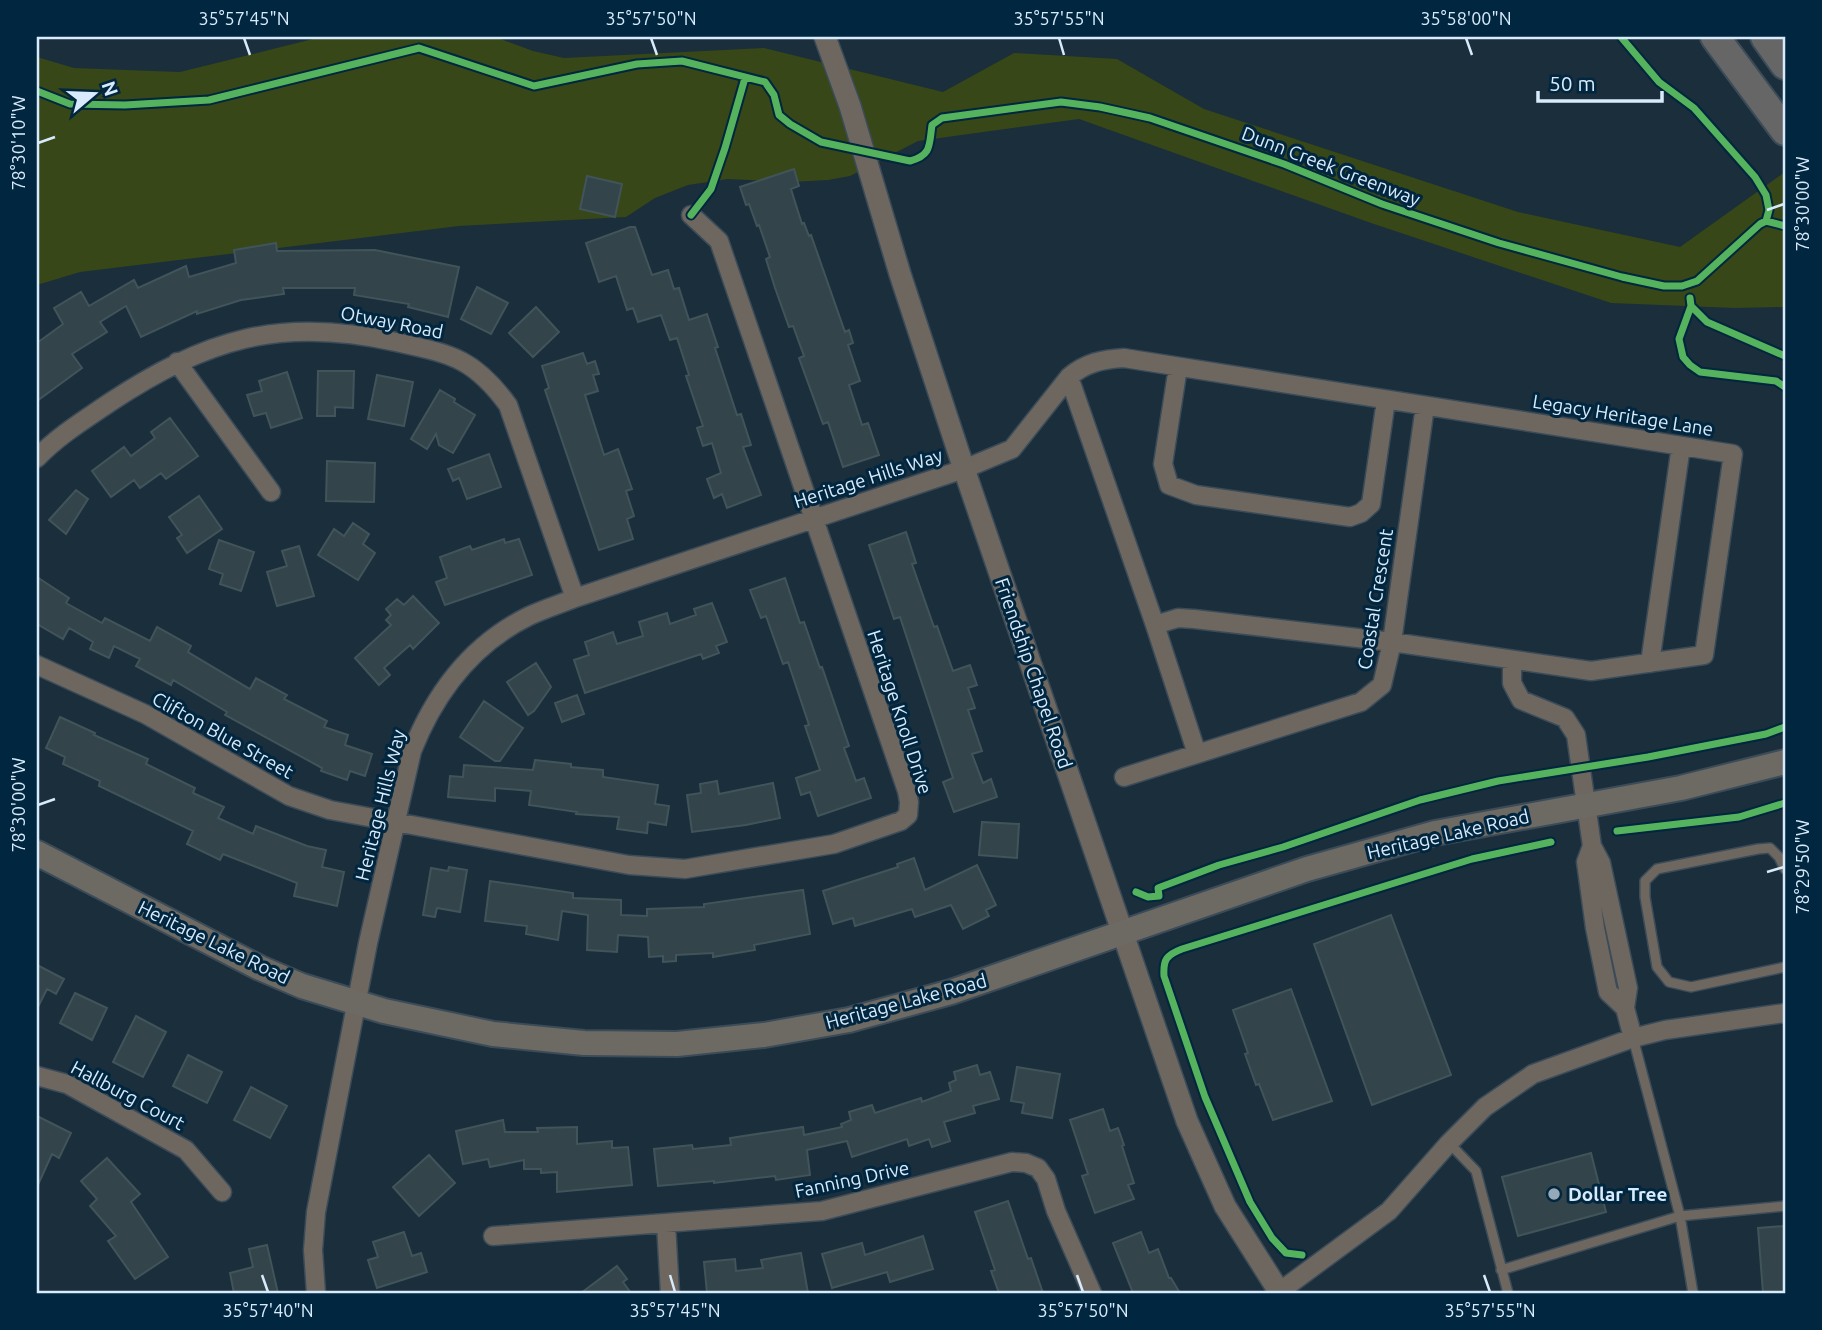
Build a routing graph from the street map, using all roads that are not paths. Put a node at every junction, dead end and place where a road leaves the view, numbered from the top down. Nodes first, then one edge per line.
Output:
1 (825, 37) edge
2 (1715, 37) edge
3 (1765, 37) edge
4 (1785, 65) edge
5 (1785, 131) edge
6 (691, 215) dead end
7 (177, 362) junction
8 (1178, 367) junction
9 (1069, 377) junction
10 (1386, 400) junction
11 (1425, 406) junction
12 (1681, 446) junction
13 (37, 458) edge
14 (964, 469) junction
15 (271, 492) dead end
16 (813, 517) junction
17 (575, 598) junction
18 (1155, 625) junction
19 (1392, 642) junction
20 (1512, 660) junction
21 (1650, 663) junction
22 (37, 665) edge
23 (1197, 754) junction
24 (1785, 762) edge
25 (1124, 777) dead end
26 (1586, 804) junction
27 (395, 822) junction
28 (37, 853) edge
29 (1785, 869) edge
30 (1123, 932) junction
31 (1785, 967) edge
32 (358, 1003) junction
33 (1785, 1013) edge
34 (1633, 1038) junction
35 (37, 1076) edge
36 (1449, 1143) junction
37 (222, 1192) dead end
38 (1785, 1206) edge
39 (1680, 1216) junction
40 (666, 1224) junction
41 (493, 1236) dead end
42 (1501, 1270) junction
43 (316, 1293) edge
44 (670, 1293) edge
45 (1092, 1293) edge
46 (1279, 1293) edge
47 (1508, 1293) edge
48 (1693, 1293) edge

1 - 14 street, Friendship Chapel Road
2 - 5 highway
3 - 4 highway
6 - 16 street, Heritage Knoll Drive
7 - 13 street, Otway Road
7 - 15 street
7 - 17 street, Otway Road
8 - 9 street, Legacy Heritage Lane
8 - 10 street, Legacy Heritage Lane
8 - 10 street
9 - 14 street, Legacy Heritage Lane
9 - 18 street
10 - 11 street, Legacy Heritage Lane
11 - 12 street, Legacy Heritage Lane
11 - 19 street, Coastal Crescent
12 - 21 street
12 - 21 street, Legacy Heritage Lane
14 - 16 street, Heritage Hills Way
14 - 30 street, Friendship Chapel Road
16 - 17 street, Heritage Hills Way
16 - 27 street, Heritage Knoll Drive
17 - 27 street, Heritage Hills Way
18 - 19 street, Legacy Heritage Lane
18 - 23 street
19 - 20 street, Legacy Heritage Lane
19 - 23 street, Coastal Crescent
20 - 21 street, Legacy Heritage Lane
20 - 26 street
22 - 27 street, Clifton Blue Street
23 - 25 street, Coastal Crescent
24 - 26 main road, Heritage Lake Road
26 - 30 main road, Heritage Lake Road
26 - 34 street
27 - 32 street, Heritage Hills Way
28 - 32 main road, Heritage Lake Road
29 - 31 lane
30 - 32 main road, Heritage Lake Road
30 - 46 street, Friendship Chapel Road
32 - 43 street, Heritage Hills Way
33 - 34 street
34 - 36 street
34 - 39 lane
35 - 37 street, Hallburg Court
36 - 42 lane
36 - 46 street
38 - 39 lane
39 - 42 lane
39 - 48 lane
40 - 41 street, Fanning Drive
40 - 44 street
40 - 45 street, Fanning Drive
42 - 47 lane

